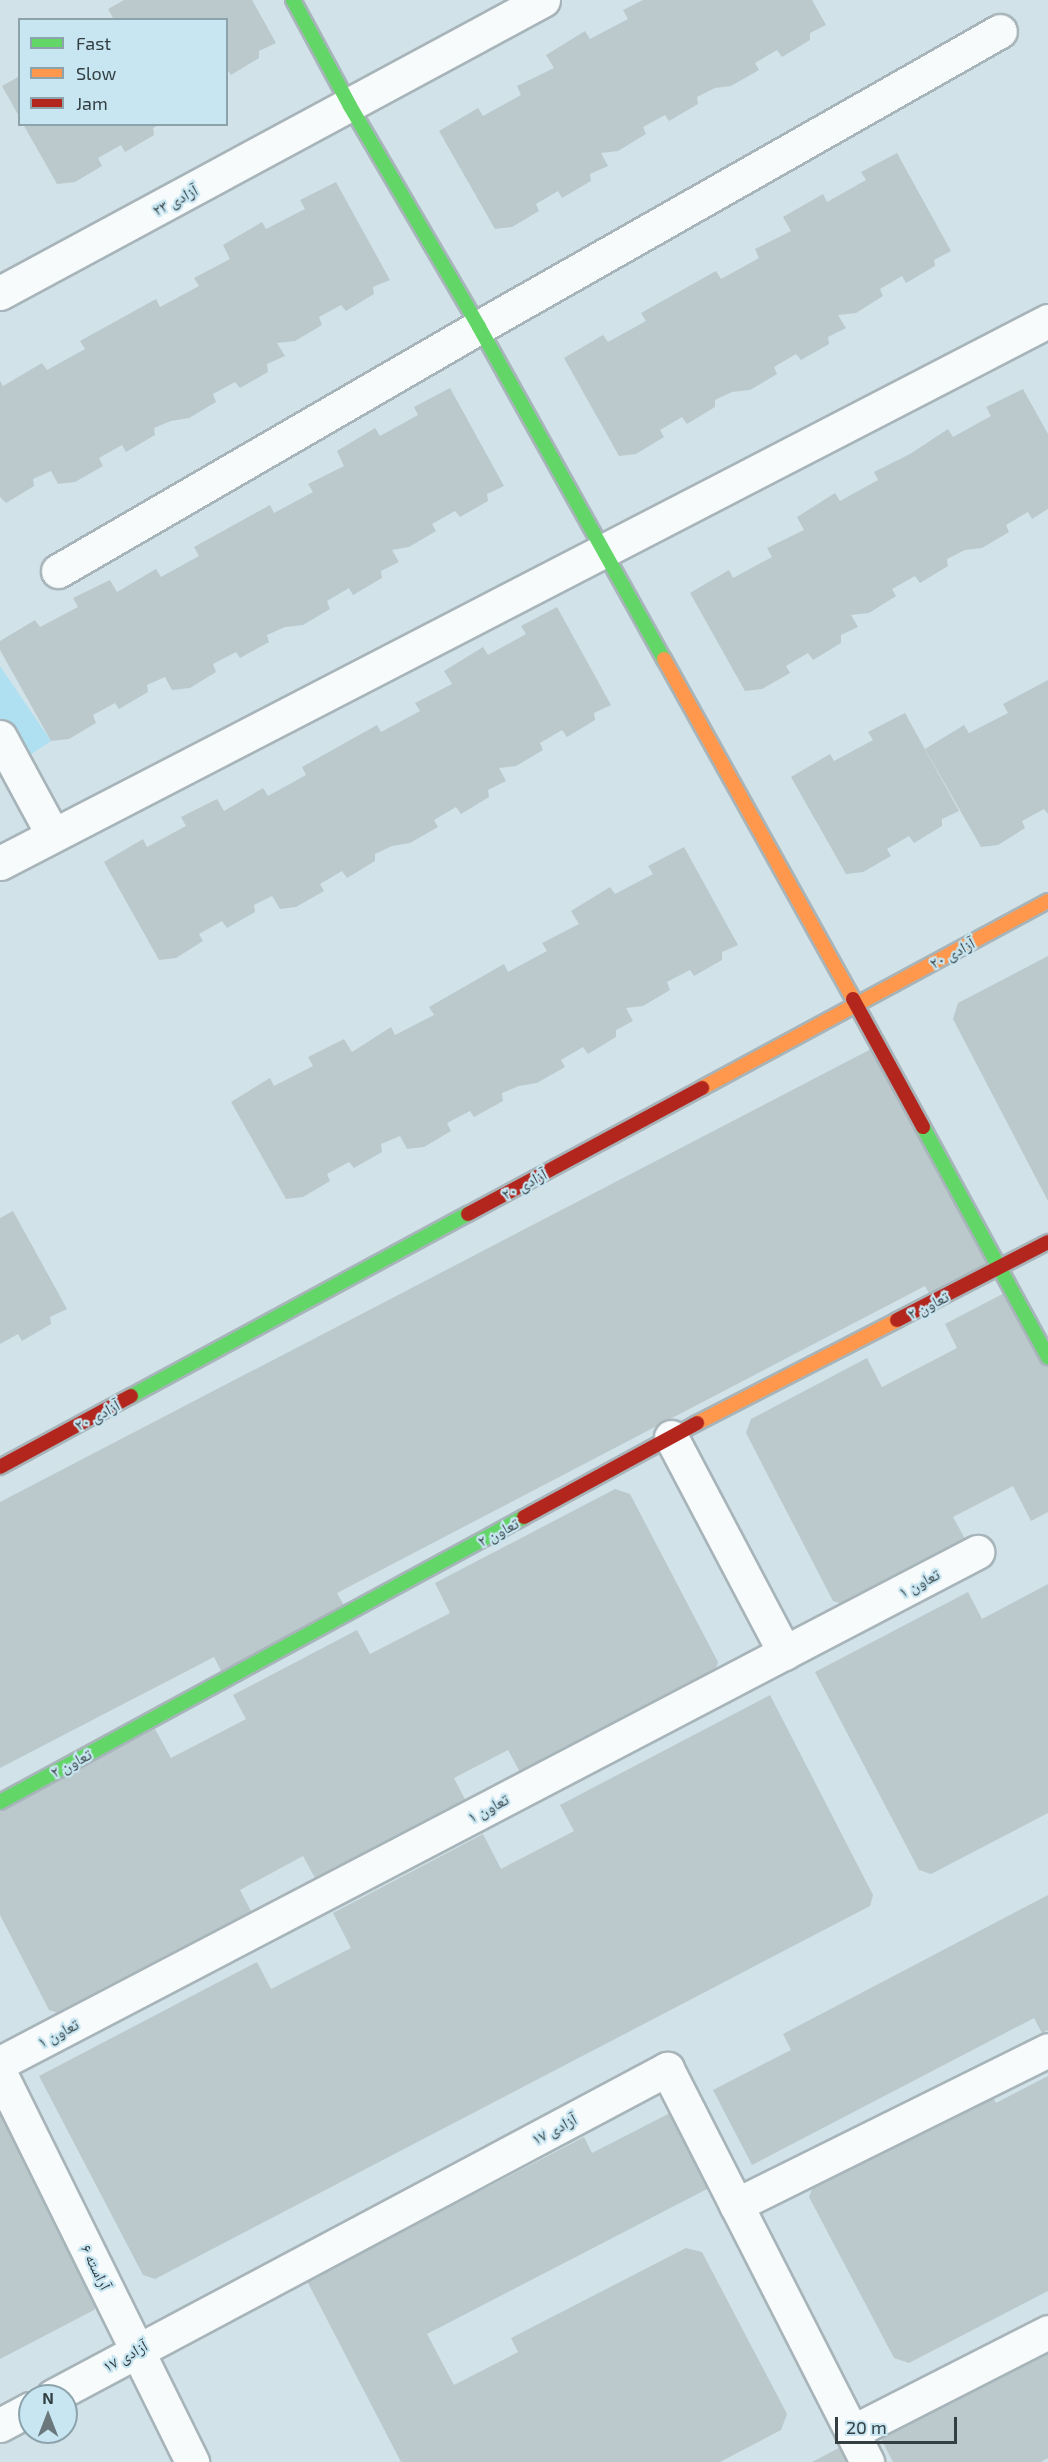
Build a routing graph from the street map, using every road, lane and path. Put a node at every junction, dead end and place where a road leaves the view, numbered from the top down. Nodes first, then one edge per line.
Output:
1 (293, 0) edge
2 (543, 0) edge
3 (1000, 31) dead end
4 (351, 106) junction
5 (0, 293) edge
6 (1048, 321) edge
7 (479, 327) junction
8 (604, 551) junction
9 (58, 571) dead end
10 (0, 737) edge
11 (52, 835) junction
12 (0, 863) edge
13 (1048, 901) edge
14 (857, 1005) junction
15 (1048, 1242) edge
16 (999, 1268) junction
17 (1048, 1357) edge
18 (671, 1437) junction
19 (0, 1467) edge
20 (976, 1552) dead end
21 (786, 1653) junction
22 (0, 1802) edge
23 (1048, 2050) edge
24 (0, 2063) edge
25 (0, 2073) edge
26 (736, 2205) junction
27 (1048, 2332) edge
28 (137, 2350) junction
29 (75, 2384) edge
30 (18, 2415) edge
31 (0, 2425) edge
32 (852, 2432) junction
33 (192, 2462) edge
34 (867, 2462) edge

1 - 4 street
2 - 4 street, آزادی ۲۳
3 - 7 street
4 - 5 street, آزادی ۲۳
4 - 7 street
6 - 8 street
7 - 8 street
7 - 9 street
8 - 11 street
8 - 14 street
10 - 11 street
11 - 12 street
13 - 14 street, آزادی ۲۰
14 - 16 street
14 - 19 street, آزادی ۲۰
15 - 16 street, تعاون ۲
16 - 17 street
16 - 18 street, تعاون ۲
18 - 21 street
18 - 22 street, تعاون ۲
20 - 21 street, تعاون ۱
21 - 24 street, تعاون ۱
23 - 26 street
25 - 28 street, آراسته ۶
26 - 28 street, آزادی ۱۷
26 - 32 street, آزادی ۱۷
27 - 32 street
28 - 29 street, آزادی ۱۷
28 - 33 street, آراسته ۶
30 - 31 street
32 - 34 street, آزادی ۱۷

